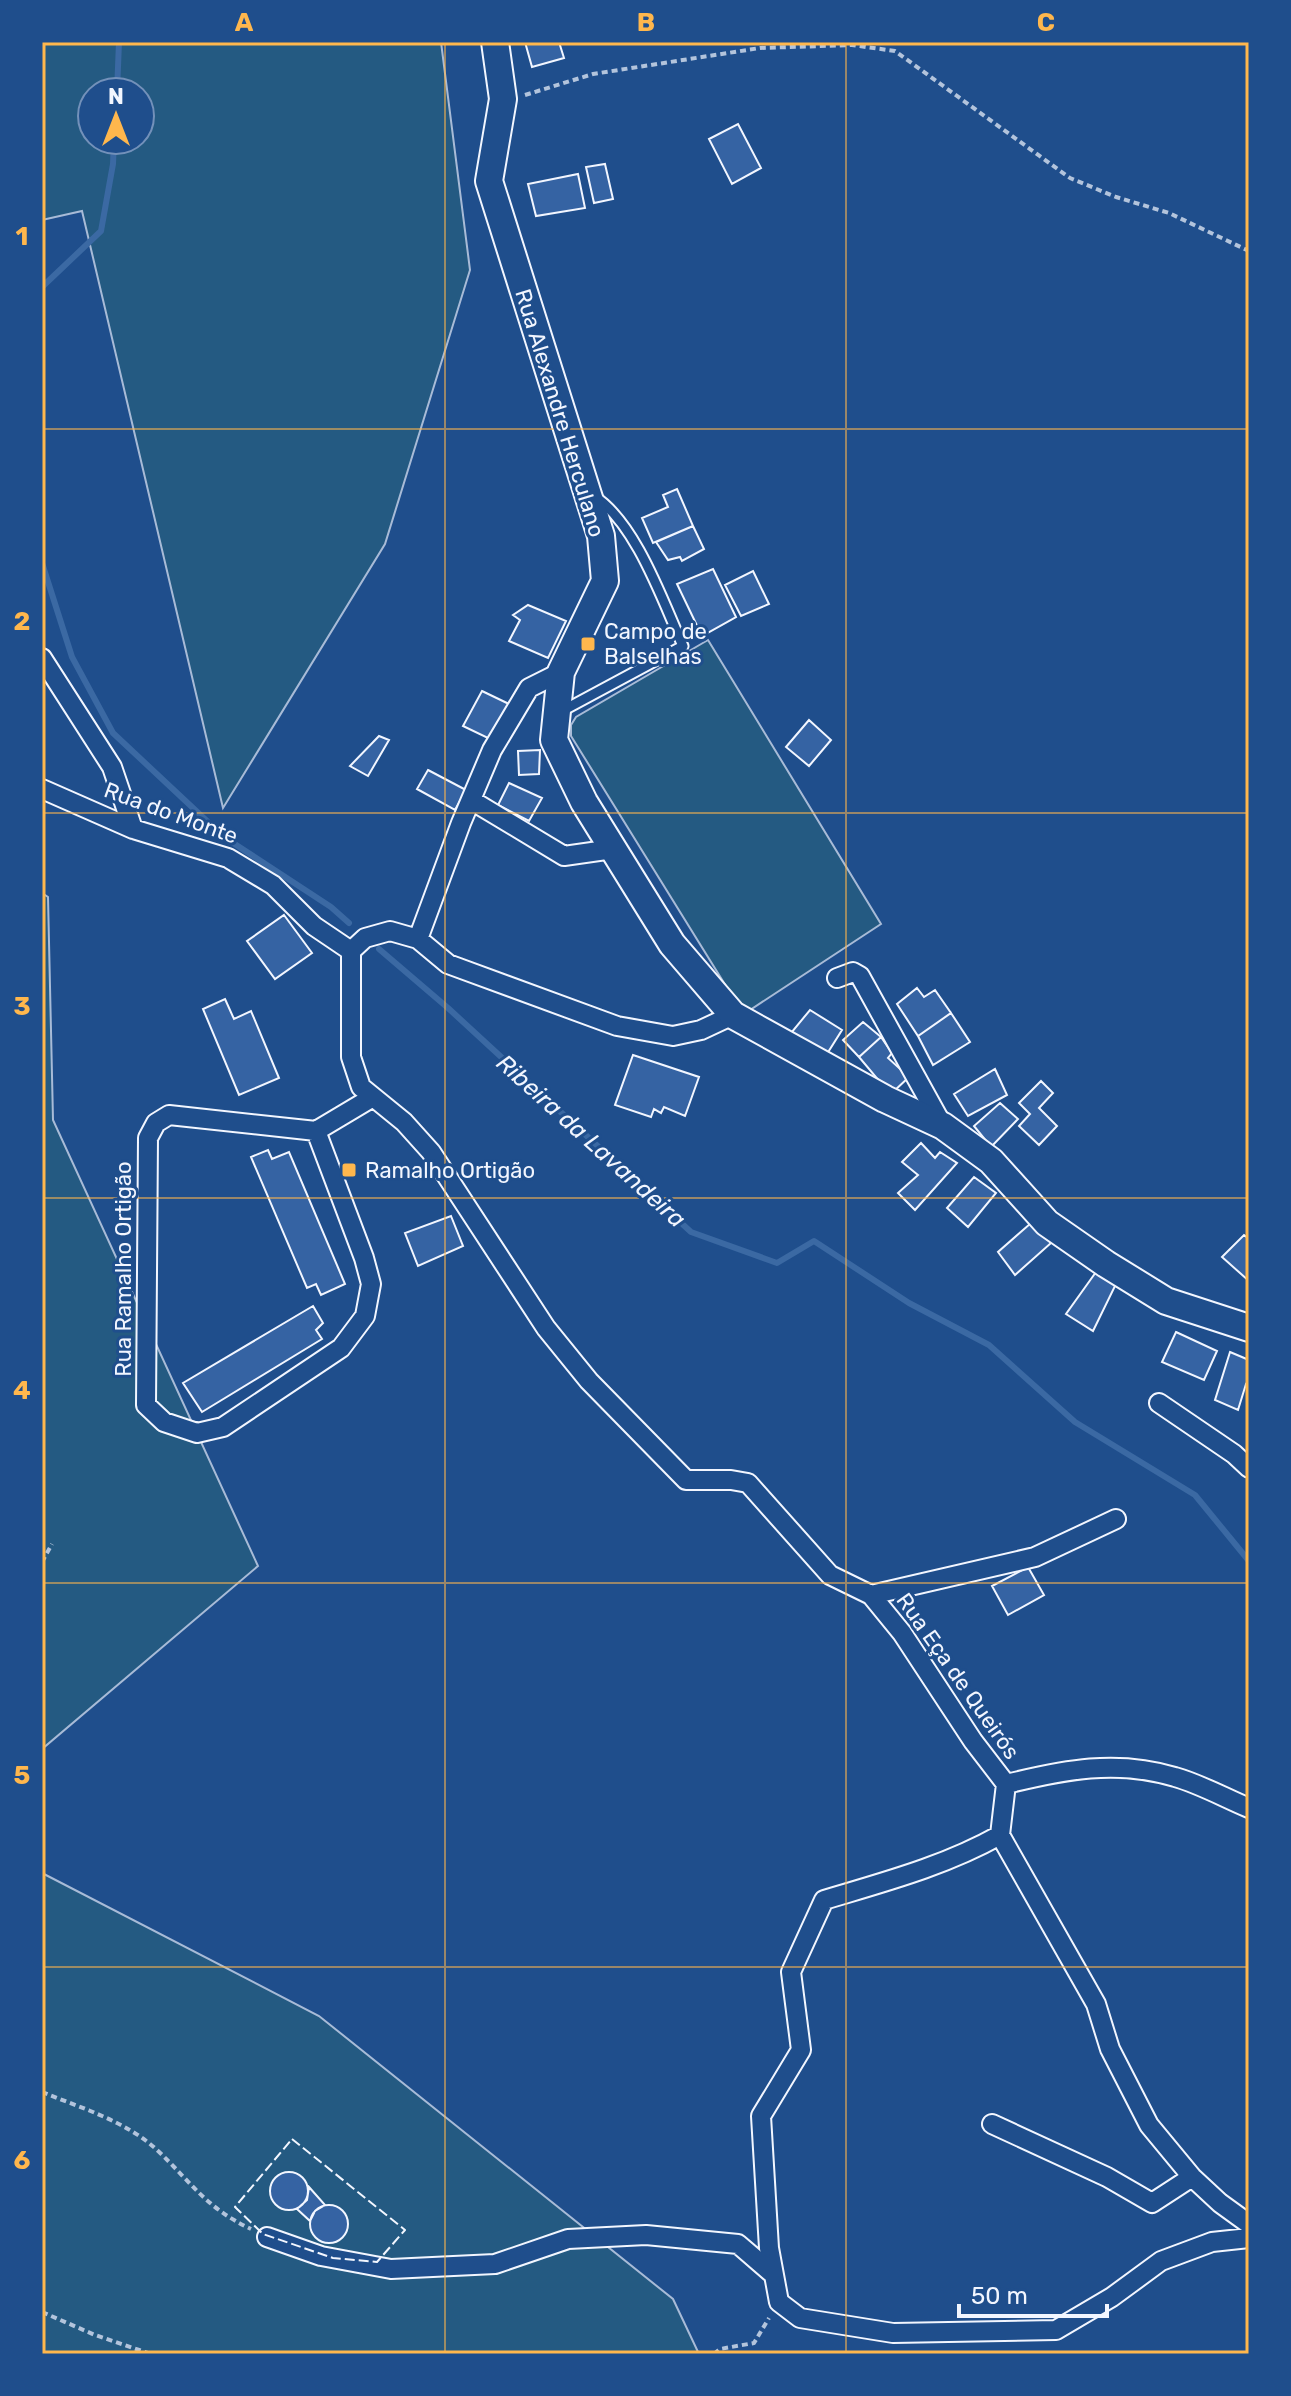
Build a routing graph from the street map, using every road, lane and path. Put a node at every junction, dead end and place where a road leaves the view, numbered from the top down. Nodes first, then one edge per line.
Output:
1 (495, 42) edge
2 (881, 42) edge
3 (882, 49) junction
4 (503, 99) junction
5 (1249, 251) edge
6 (586, 491) junction
7 (42, 658) edge
8 (561, 672) junction
9 (556, 715) junction
10 (42, 789) edge
11 (471, 800) junction
12 (133, 829) junction
13 (613, 849) junction
14 (418, 939) junction
15 (351, 951) junction
16 (837, 978) dead end
17 (733, 1015) junction
18 (373, 1097) junction
19 (943, 1126) junction
20 (316, 1131) junction
21 (1249, 1328) edge
22 (1159, 1403) dead end
23 (1249, 1468) edge
24 (1116, 1519) dead end
25 (52, 1544) dead end
26 (42, 1562) edge
27 (871, 1595) junction
28 (1006, 1784) junction
29 (1249, 1808) edge
30 (1000, 1835) junction
31 (42, 2092) edge
32 (992, 2124) dead end
33 (1192, 2177) junction
34 (1249, 2224) edge
35 (267, 2237) joint
36 (1249, 2238) edge
37 (774, 2275) junction
38 (779, 2302) junction
39 (42, 2312) edge
40 (151, 2354) edge
41 (714, 2354) edge

1 - 4 street, Rua Alexandre Herculano
2 - 3 path
3 - 4 path
3 - 5 path
4 - 6 street, Rua Alexandre Herculano
6 - 8 street, Rua Alexandre Herculano
6 - 9 lane
7 - 12 street
8 - 9 street, Rua Alexandre Herculano
8 - 11 street
9 - 13 street, Rua Alexandre Herculano
10 - 12 street, Rua do Monte
11 - 13 street
11 - 14 street
12 - 15 street, Rua do Monte
13 - 17 street, Rua Alexandre Herculano
14 - 15 street
14 - 17 street
15 - 18 street, Rua Eça de Queirós
16 - 19 street
17 - 19 street, Rua Alexandre Herculano
18 - 20 street
18 - 27 street, Rua Eça de Queirós
19 - 21 street, Rua Alexandre Herculano
20 - 20 street, Rua Ramalho Ortigão
22 - 23 street
24 - 27 street
25 - 26 path
27 - 28 street, Rua Eça de Queirós
28 - 29 street
28 - 30 street
30 - 33 street
30 - 37 street
31 - 35 path
32 - 33 street
33 - 34 street
35 - 37 street
36 - 38 street
37 - 38 street
38 - 41 path
39 - 40 path

